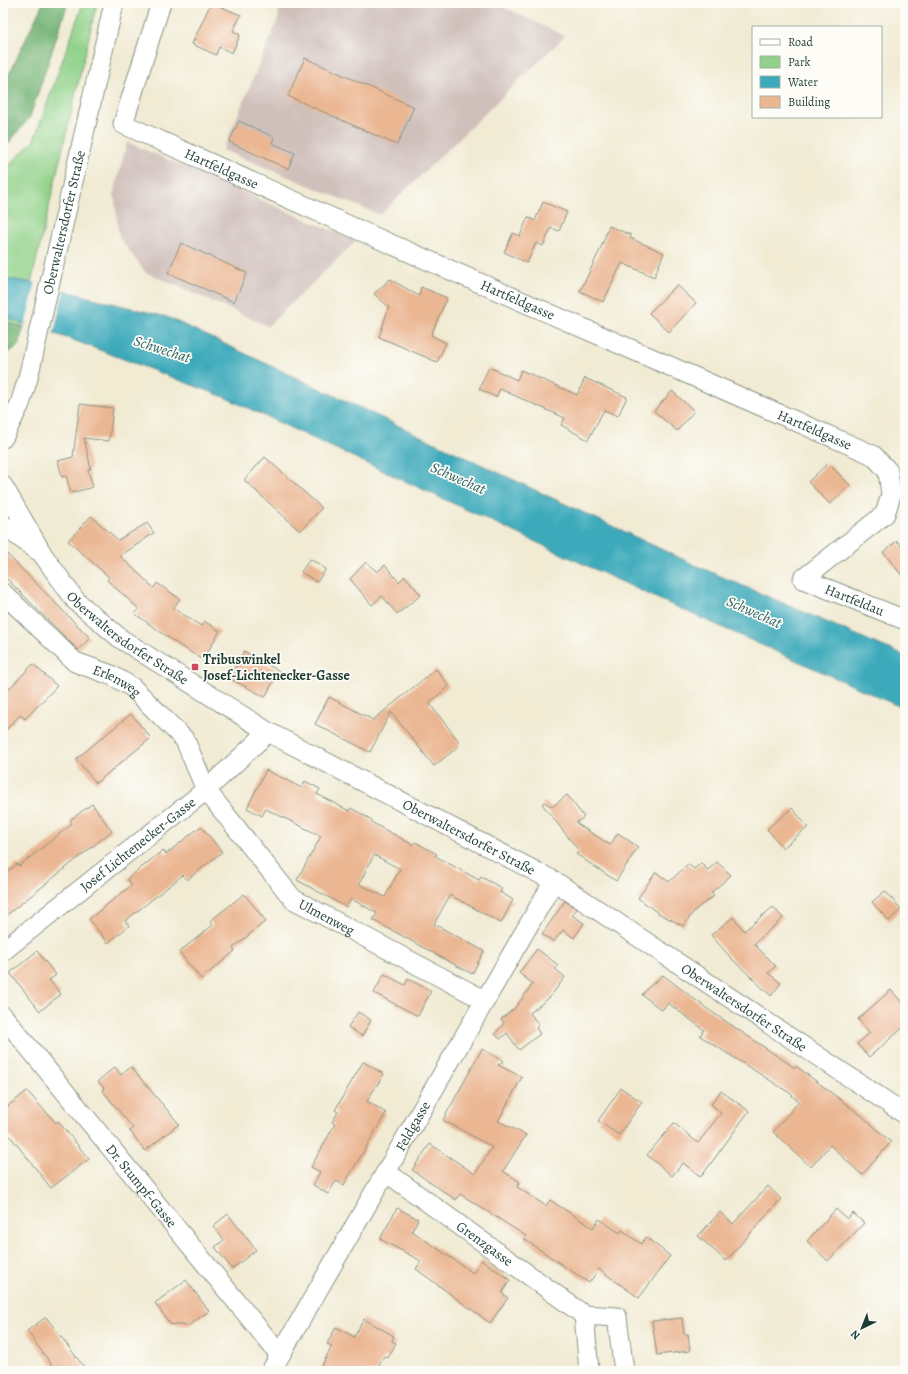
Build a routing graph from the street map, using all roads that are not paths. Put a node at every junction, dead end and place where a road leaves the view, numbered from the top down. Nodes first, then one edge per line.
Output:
1 (114, 3) edge
2 (161, 3) edge
3 (3, 438) edge
4 (3, 486) edge
5 (4, 526) edge
6 (42, 555) junction
7 (803, 579) joint
8 (3, 594) edge
9 (905, 620) edge
10 (268, 732) junction
11 (206, 790) junction
12 (554, 881) junction
13 (3, 951) edge
14 (484, 1000) junction
15 (3, 1016) edge
16 (905, 1114) edge
17 (386, 1172) junction
18 (584, 1315) junction
19 (276, 1363) edge
20 (589, 1371) edge
21 (624, 1371) edge

1 - 3 street, Oberwaltersdorfer Straße
2 - 7 street, Hartfeldgasse
4 - 6 street
5 - 6 street
6 - 10 street, Oberwaltersdorfer Straße
7 - 9 street, Hartfeldau
8 - 11 street, Erlenweg
10 - 11 street, Josef Lichtenecker-Gasse
10 - 12 street, Oberwaltersdorfer Straße
11 - 13 street, Josef Lichtenecker-Gasse
11 - 14 street, Ulmenweg
12 - 14 street, Feldgasse
12 - 16 street, Oberwaltersdorfer Straße
14 - 17 street, Feldgasse
15 - 19 street, Dr. Stumpf-Gasse
17 - 18 street, Grenzgasse
17 - 19 street, Feldgasse
18 - 20 street
18 - 21 street

